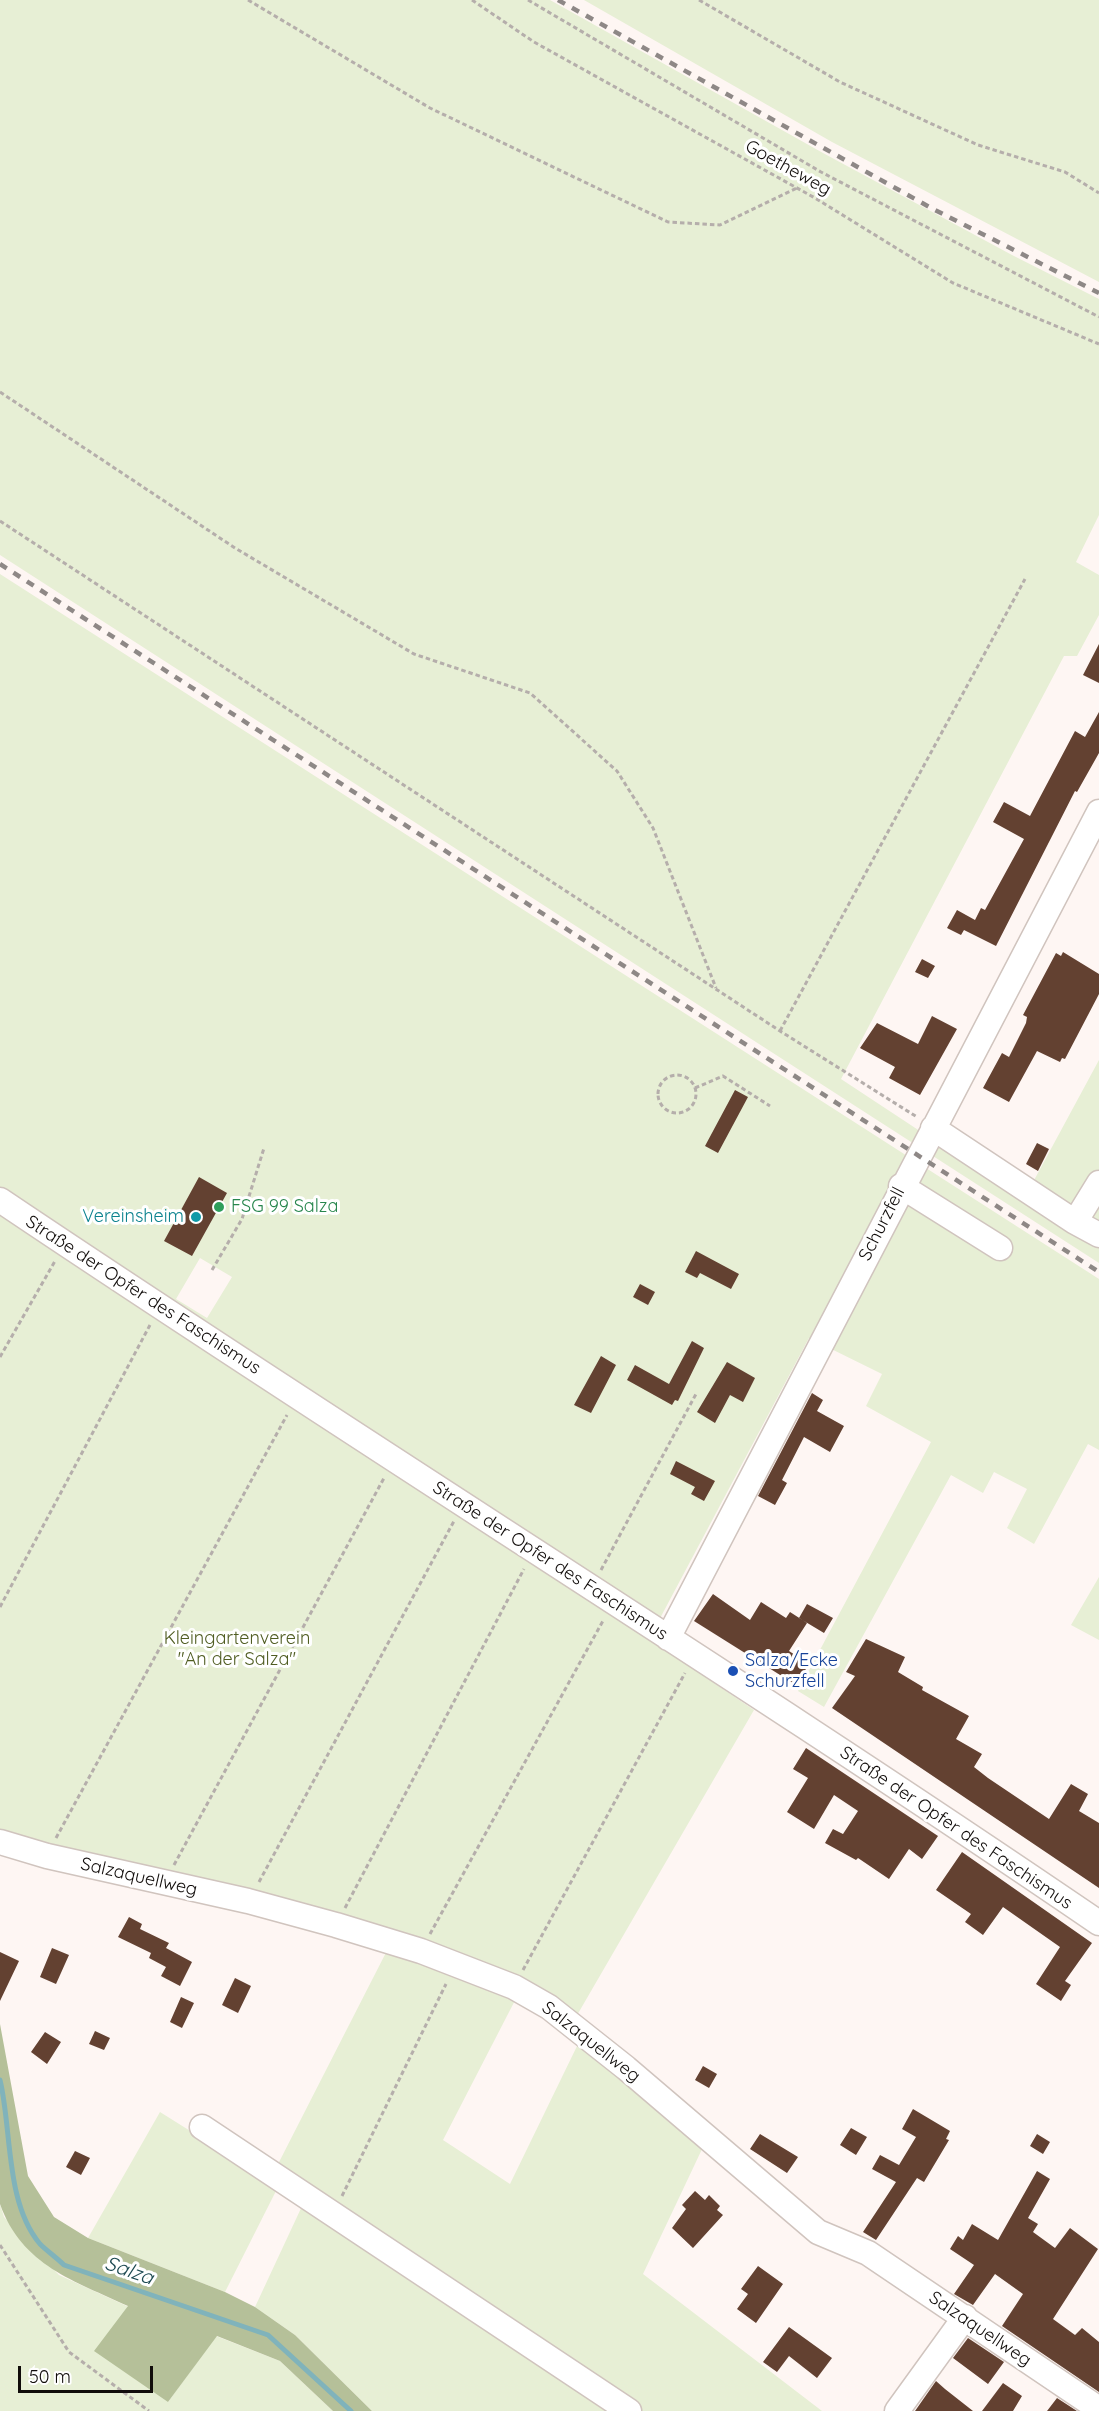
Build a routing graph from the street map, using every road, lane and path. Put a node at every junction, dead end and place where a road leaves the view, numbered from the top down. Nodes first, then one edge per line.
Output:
1 (248, 0) edge
2 (472, 0) edge
3 (528, 0) edge
4 (699, 0) edge
5 (797, 188) junction
6 (1099, 193) edge
7 (1099, 317) edge
8 (1099, 344) edge
9 (0, 392) edge
10 (0, 521) edge
11 (1025, 579) dead end
12 (1099, 812) edge
13 (717, 989) junction
14 (780, 1031) junction
15 (695, 1088) junction
16 (770, 1106) dead end
17 (933, 1128) junction
18 (264, 1148) dead end
19 (1099, 1183) edge
20 (901, 1186) junction
21 (0, 1200) edge
22 (1075, 1222) junction
23 (1099, 1235) edge
24 (65, 1244) junction
25 (1000, 1248) dead end
26 (212, 1270) dead end
27 (159, 1307) junction
28 (0, 1357) edge
29 (696, 1394) dead end
30 (297, 1396) junction
31 (395, 1458) junction
32 (463, 1503) junction
33 (534, 1550) junction
34 (592, 1588) junction
35 (613, 1602) junction
36 (0, 1607) edge
37 (668, 1638) junction
38 (693, 1656) junction
39 (0, 1842) edge
40 (47, 1856) junction
41 (165, 1882) junction
42 (248, 1901) junction
43 (1099, 1923) edge
44 (336, 1925) junction
45 (421, 1951) junction
46 (455, 1964) junction
47 (514, 1987) junction
48 (202, 2127) dead end
49 (333, 2214) junction
50 (0, 2245) edge
51 (965, 2317) junction
52 (1099, 2409) edge
53 (149, 2411) edge
54 (629, 2411) edge
55 (897, 2411) edge

1 - 5 path
2 - 5 path, Goetheweg
3 - 7 path
4 - 6 path
5 - 8 path, Goetheweg
9 - 13 path
10 - 13 path
11 - 14 path
12 - 17 street, Schurzfell
13 - 14 path
14 - 17 path
15 - 15 path
15 - 16 path
17 - 20 street, Schurzfell
17 - 22 street
18 - 26 path
19 - 22 street
20 - 25 street
20 - 37 street, Schurzfell
21 - 24 street, Straße der Opfer des Faschismus
22 - 23 street
24 - 27 street, Straße der Opfer des Faschismus
24 - 28 path
27 - 30 street, Straße der Opfer des Faschismus
27 - 36 path
29 - 34 path
30 - 31 street, Straße der Opfer des Faschismus
30 - 40 path
31 - 32 street, Straße der Opfer des Faschismus
31 - 41 path
32 - 33 street, Straße der Opfer des Faschismus
32 - 42 path
33 - 34 street, Straße der Opfer des Faschismus
33 - 44 path
34 - 35 street, Straße der Opfer des Faschismus
35 - 37 street, Straße der Opfer des Faschismus
35 - 45 path
37 - 38 street, Straße der Opfer des Faschismus
38 - 43 street, Straße der Opfer des Faschismus
38 - 47 path
39 - 40 street, Salzaquellweg
40 - 41 street, Salzaquellweg
41 - 42 street, Salzaquellweg
42 - 44 street, Salzaquellweg
44 - 45 street, Salzaquellweg
45 - 46 street, Salzaquellweg
46 - 47 street, Salzaquellweg
46 - 49 path
47 - 51 street, Salzaquellweg
48 - 49 street
49 - 54 street
50 - 53 path
51 - 52 street, Salzaquellweg
51 - 55 street

